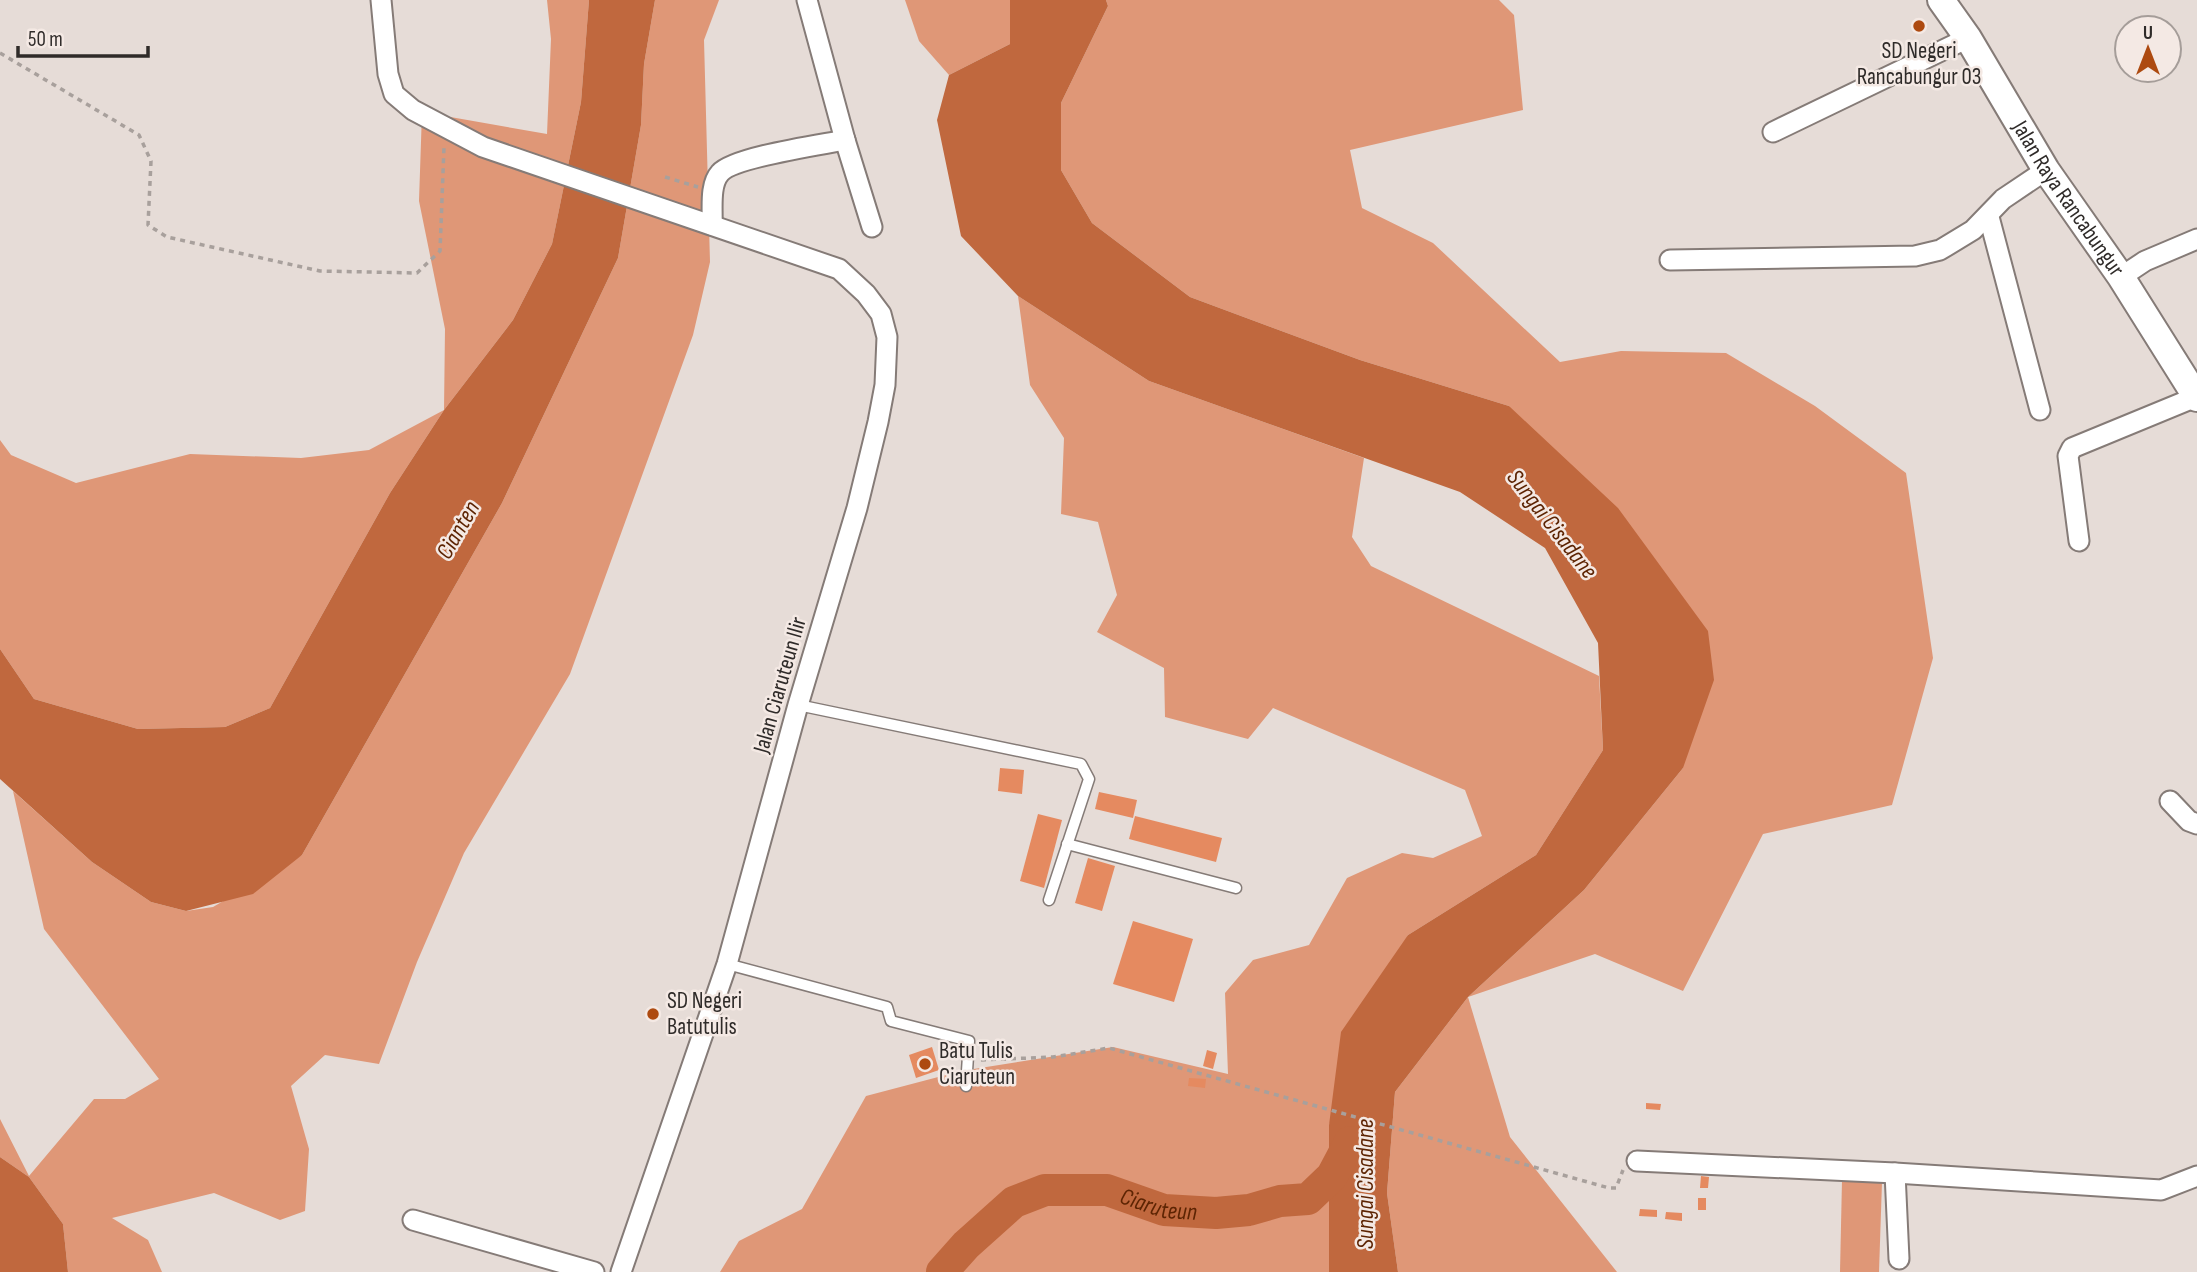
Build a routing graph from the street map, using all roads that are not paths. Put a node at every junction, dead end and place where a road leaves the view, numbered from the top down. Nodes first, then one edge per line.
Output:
1 (381, 0) edge
2 (807, 0) edge
3 (1941, 0) edge
4 (1968, 38) junction
5 (1773, 132) dead end
6 (845, 141) junction
7 (2046, 170) junction
8 (1989, 217) junction
9 (712, 225) junction
10 (872, 227) dead end
11 (2197, 239) edge
12 (1670, 260) dead end
13 (2121, 276) junction
14 (2194, 387) edge
15 (2040, 410) dead end
16 (2080, 541) dead end
17 (798, 705) junction
18 (2170, 801) dead end
19 (2197, 824) edge
20 (1068, 844) junction
21 (1236, 888) dead end
22 (1049, 900) dead end
23 (727, 964) junction
24 (966, 1086) dead end
25 (1637, 1161) road end
26 (1895, 1173) junction
27 (2197, 1175) edge
28 (412, 1220) dead end
29 (1899, 1259) dead end
30 (594, 1272) edge
31 (621, 1272) edge

1 - 9 street, Jalan Ciaruteun Ilir
2 - 6 street
3 - 4 main road, Jalan Raya Rancabungur
4 - 5 street
4 - 7 main road, Jalan Raya Rancabungur
6 - 9 street
6 - 10 street
7 - 8 street
7 - 13 main road, Jalan Raya Rancabungur
8 - 12 street
8 - 15 street
9 - 17 street, Jalan Ciaruteun Ilir
11 - 13 street
13 - 14 main road, Jalan Raya Rancabungur
14 - 16 street
17 - 20 lane
17 - 23 street, Jalan Ciaruteun Ilir
18 - 19 street
20 - 21 lane
20 - 22 lane
23 - 24 lane
23 - 31 street, Jalan Ciaruteun Ilir
25 - 26 street
26 - 27 street
26 - 29 street
28 - 30 street

